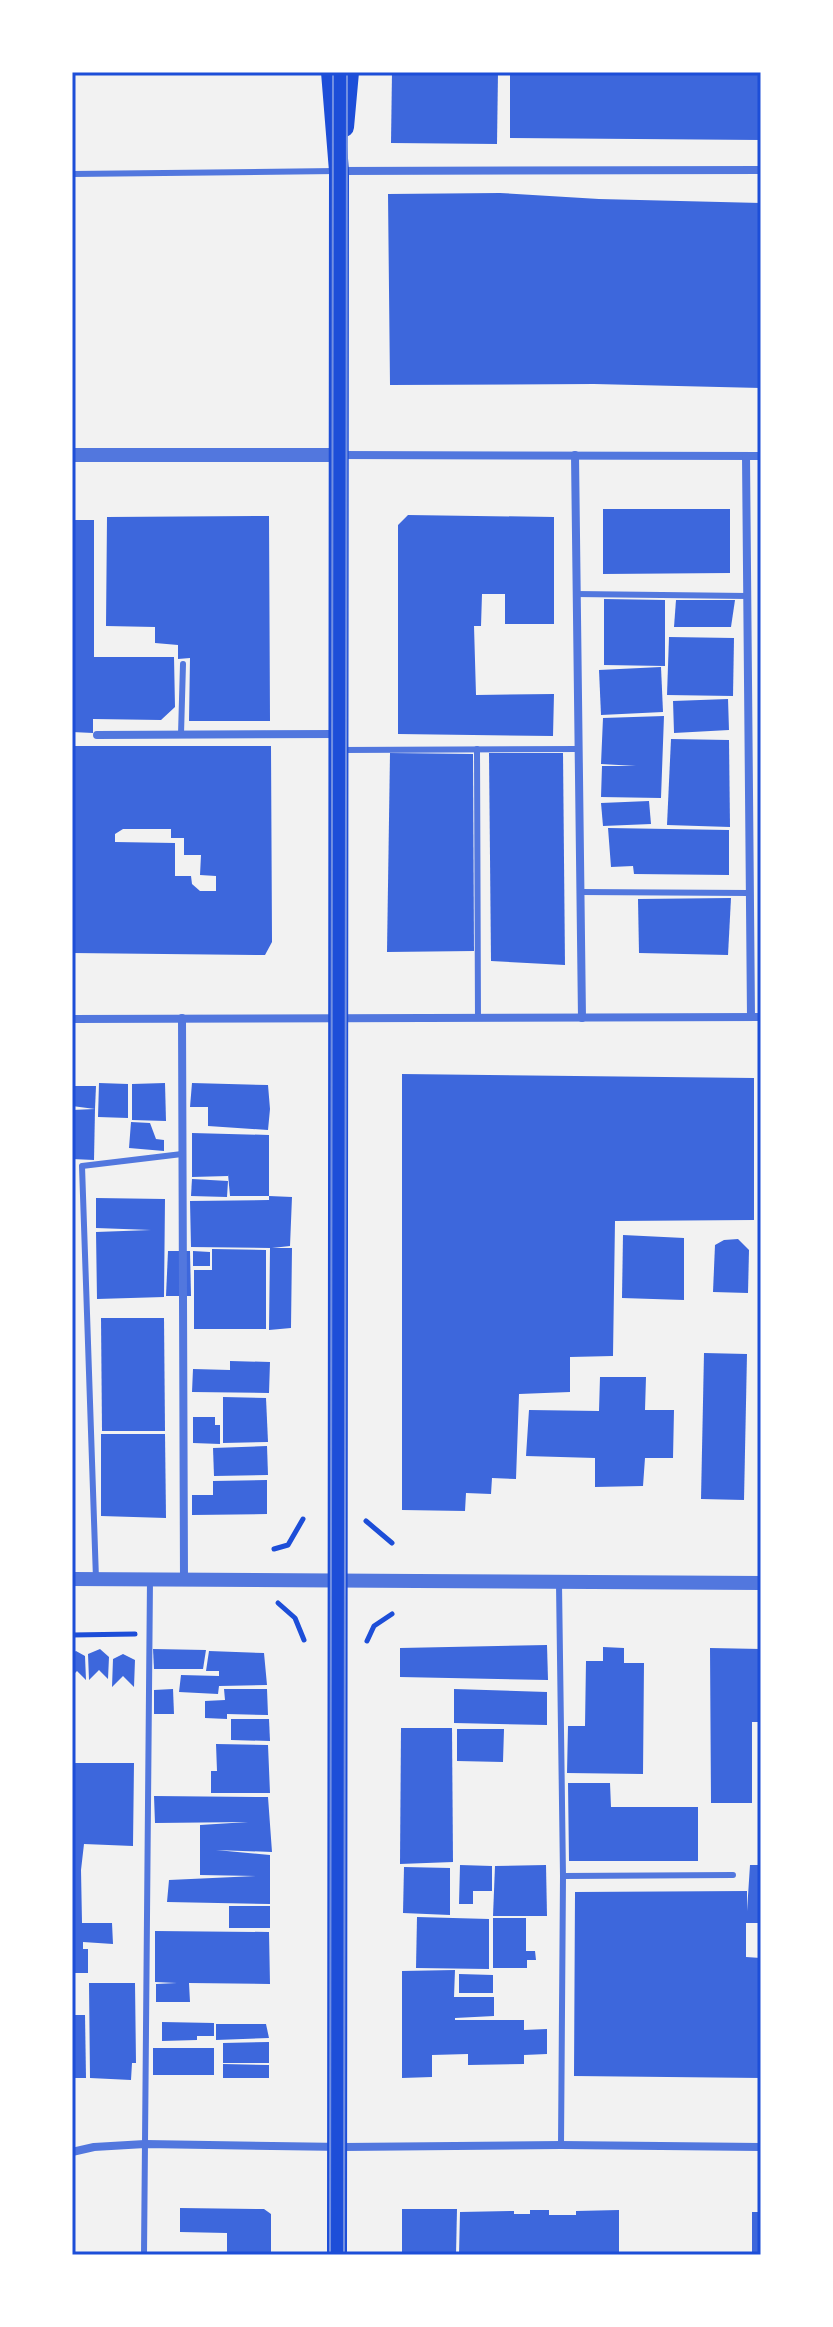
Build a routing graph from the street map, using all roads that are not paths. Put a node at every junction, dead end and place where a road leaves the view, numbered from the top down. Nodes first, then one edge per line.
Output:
1 (331, 72) edge
2 (349, 72) edge
3 (761, 170) edge
4 (339, 171) junction
5 (72, 174) edge
6 (72, 455) edge
7 (339, 455) junction
8 (575, 455) junction
9 (746, 456) junction
10 (761, 456) edge
11 (576, 594) junction
12 (747, 596) junction
13 (183, 664) dead end
14 (181, 734) junction
15 (97, 735) dead end
16 (339, 742) junction
17 (477, 749) junction
18 (578, 749) junction
19 (580, 892) junction
20 (749, 893) junction
21 (751, 1017) junction
22 (761, 1017) edge
23 (182, 1018) junction
24 (338, 1018) junction
25 (478, 1018) junction
26 (582, 1018) junction
27 (72, 1019) edge
28 (182, 1154) junction
29 (72, 1579) edge
30 (96, 1579) junction
31 (150, 1579) junction
32 (184, 1579) junction
33 (338, 1579) junction
34 (559, 1583) junction
35 (761, 1583) edge
36 (733, 1875) dead end
37 (563, 1876) junction
38 (145, 2144) junction
39 (561, 2145) junction
40 (337, 2147) junction
41 (761, 2147) edge
42 (72, 2152) edge
43 (144, 2255) edge
44 (337, 2255) edge

1 - 4 main road
2 - 4 main road
3 - 4 street
4 - 5 lane
4 - 7 main road
6 - 7 street
7 - 8 street
7 - 16 main road
8 - 9 street
8 - 11 street
9 - 10 street
9 - 12 street
11 - 12 lane
11 - 18 street
12 - 20 street
13 - 14 lane
14 - 15 street
14 - 16 street
16 - 17 lane
16 - 24 main road
17 - 18 lane
17 - 25 lane
18 - 19 street
19 - 20 lane
19 - 26 street
20 - 21 street
21 - 22 street
21 - 26 street
23 - 24 street
23 - 27 street
23 - 28 street
24 - 25 street
24 - 33 main road
25 - 26 street
28 - 30 lane
28 - 32 street
29 - 30 street
30 - 31 street
31 - 32 street
31 - 38 lane
32 - 33 street
33 - 34 street
33 - 40 main road
34 - 35 street
34 - 37 lane
36 - 37 lane
37 - 39 lane
38 - 40 street
38 - 42 street
38 - 43 lane
39 - 40 street
39 - 41 street
40 - 44 main road

